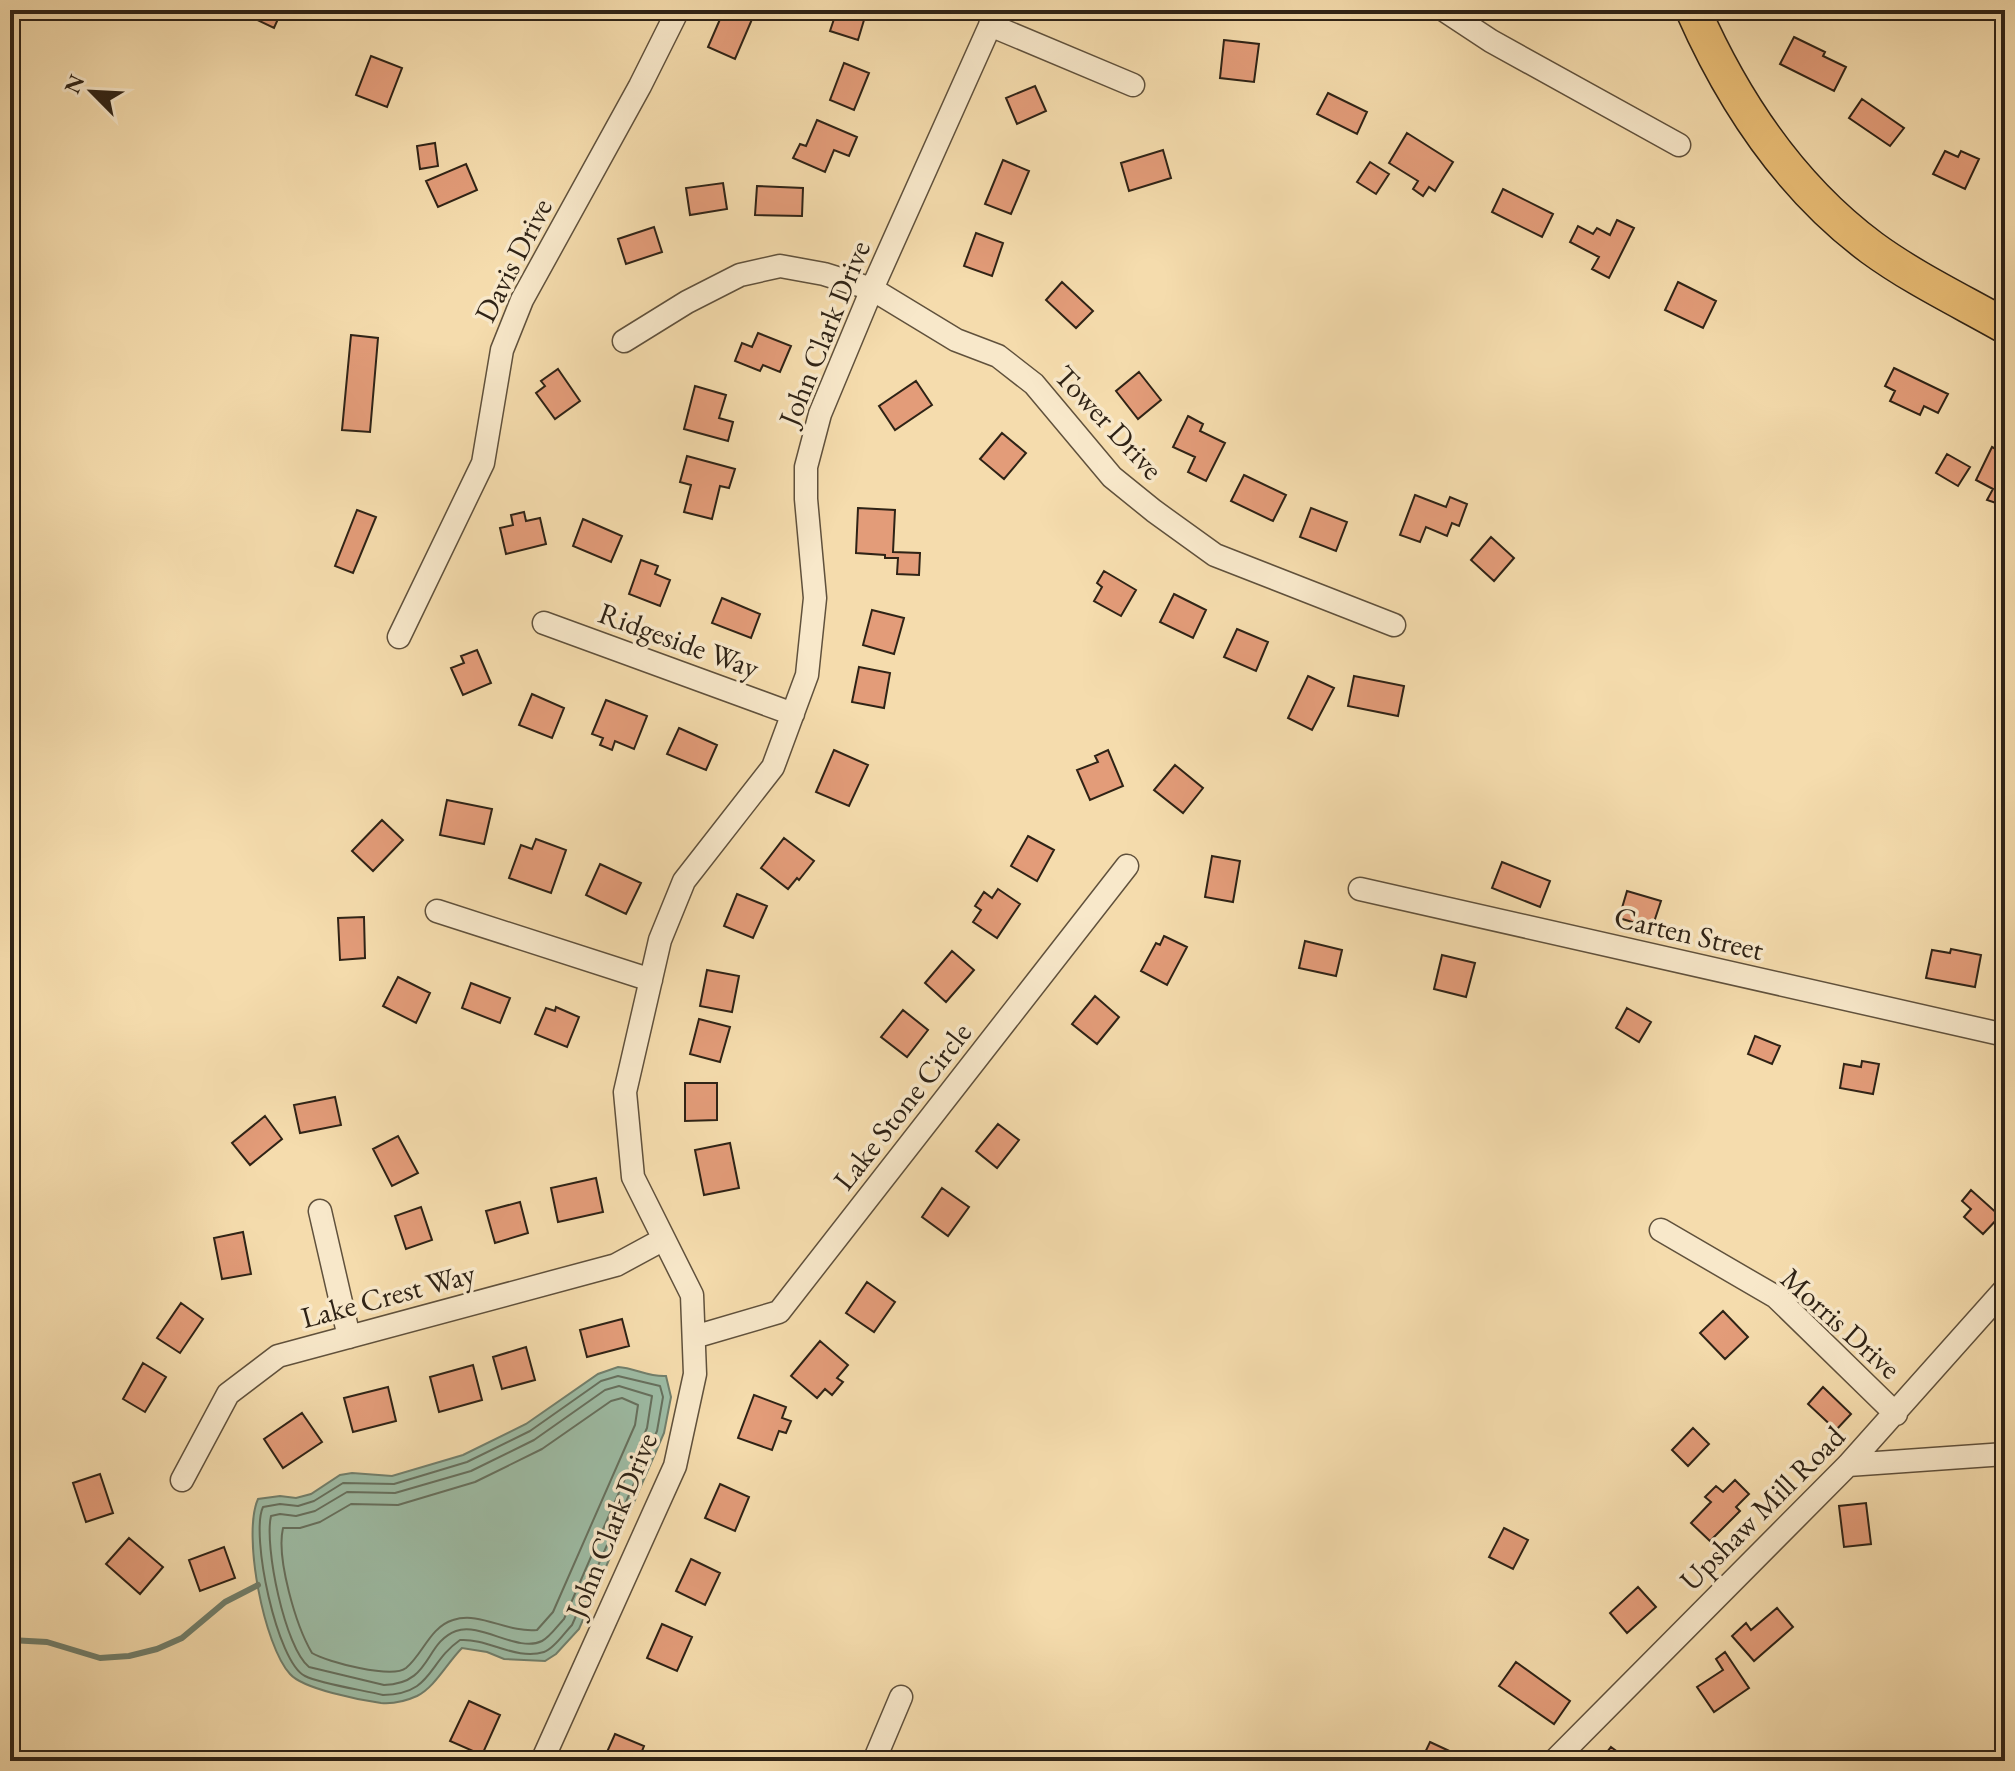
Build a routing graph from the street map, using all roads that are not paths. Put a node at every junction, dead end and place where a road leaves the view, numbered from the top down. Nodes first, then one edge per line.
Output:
1 (678, 10) edge
2 (1444, 10) edge
3 (1693, 10) edge
4 (993, 17) edge
5 (1133, 85) dead end
6 (1679, 145) dead end
7 (872, 289) junction
8 (2005, 326) edge
9 (624, 341) dead end
10 (544, 623) dead end
11 (1394, 625) dead end
12 (399, 637) dead end
13 (793, 714) junction
14 (1127, 866) dead end
15 (1360, 889) dead end
16 (437, 911) dead end
17 (651, 980) junction
18 (2005, 1035) edge
19 (320, 1211) dead end
20 (1661, 1230) dead end
21 (664, 1239) junction
22 (2005, 1289) edge
23 (349, 1337) junction
24 (694, 1337) junction
25 (1896, 1414) junction
26 (2005, 1454) edge
27 (1848, 1465) junction
28 (182, 1480) dead end
29 (901, 1697) dead end
30 (542, 1761) edge
31 (874, 1761) edge
32 (1554, 1761) edge

1 - 12 street, Davis Drive
2 - 6 street
3 - 8 main road
4 - 5 street
4 - 7 street, John Clark Drive
7 - 9 street, Tower Drive
7 - 11 street, Tower Drive
7 - 13 street, John Clark Drive
10 - 13 street, Ridgeside Way
13 - 17 street, John Clark Drive
14 - 24 street, Lake Stone Circle
15 - 18 street, Carten Street
16 - 17 street
17 - 21 street, John Clark Drive
19 - 23 street
20 - 25 street, Morris Drive
21 - 23 street, Lake Crest Way
21 - 24 street, John Clark Drive
22 - 25 street, Upshaw Mill Road
23 - 28 street, Lake Crest Way
24 - 30 street, John Clark Drive
25 - 27 street, Upshaw Mill Road
26 - 27 street
27 - 32 street, Upshaw Mill Road
29 - 31 street

